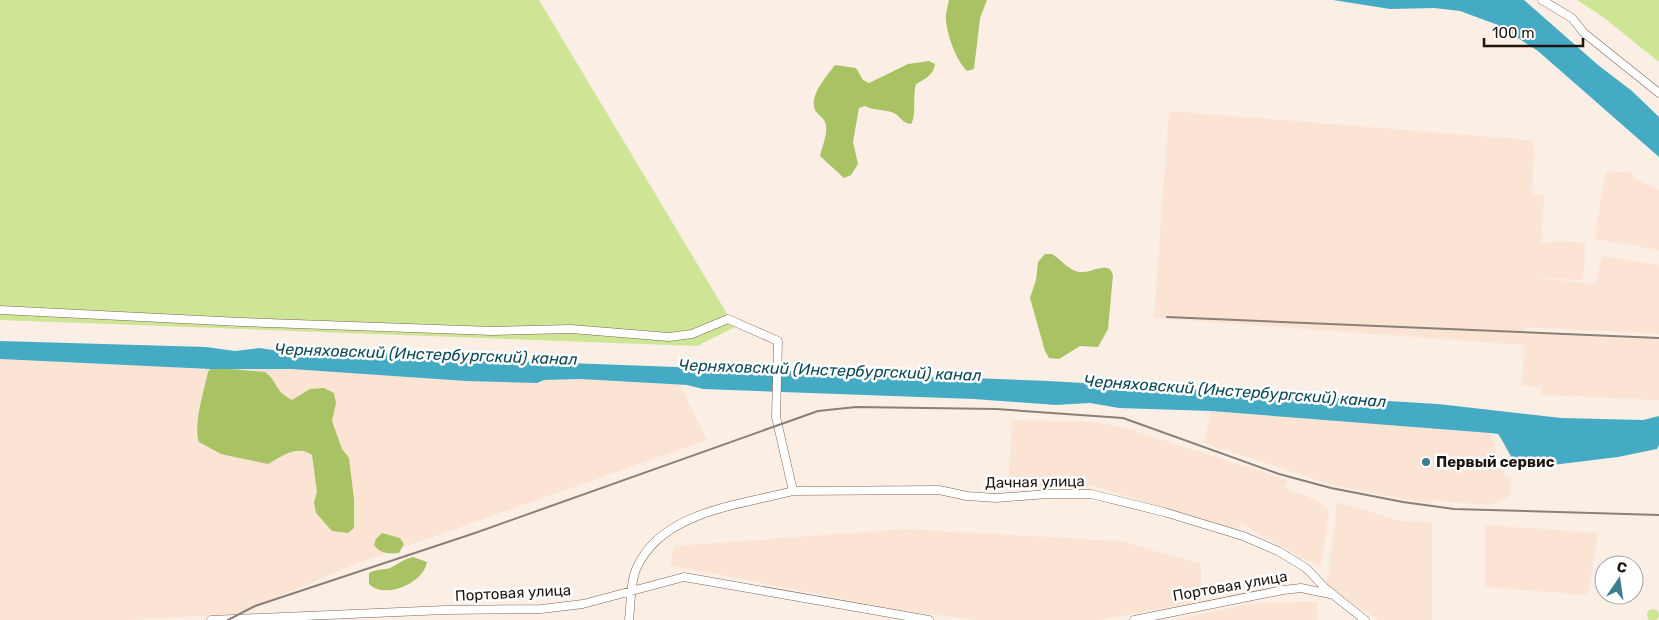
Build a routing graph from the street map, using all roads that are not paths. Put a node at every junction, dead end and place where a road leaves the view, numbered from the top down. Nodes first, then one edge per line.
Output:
1 (1542, 0) edge
2 (1659, 93) edge
3 (0, 310) edge
4 (793, 491) junction
5 (632, 593) junction
6 (1332, 594) junction
7 (211, 620) edge
8 (629, 620) edge
9 (929, 620) edge
10 (1134, 620) edge
11 (1365, 620) edge

1 - 2 street
3 - 4 street
4 - 5 street, Дачная улица
4 - 6 street, Дачная улица
5 - 7 street, Портовая улица
5 - 8 street, Дачная улица
5 - 9 street, Портовая улица
6 - 10 street, Портовая улица
6 - 11 street, Дачная улица

